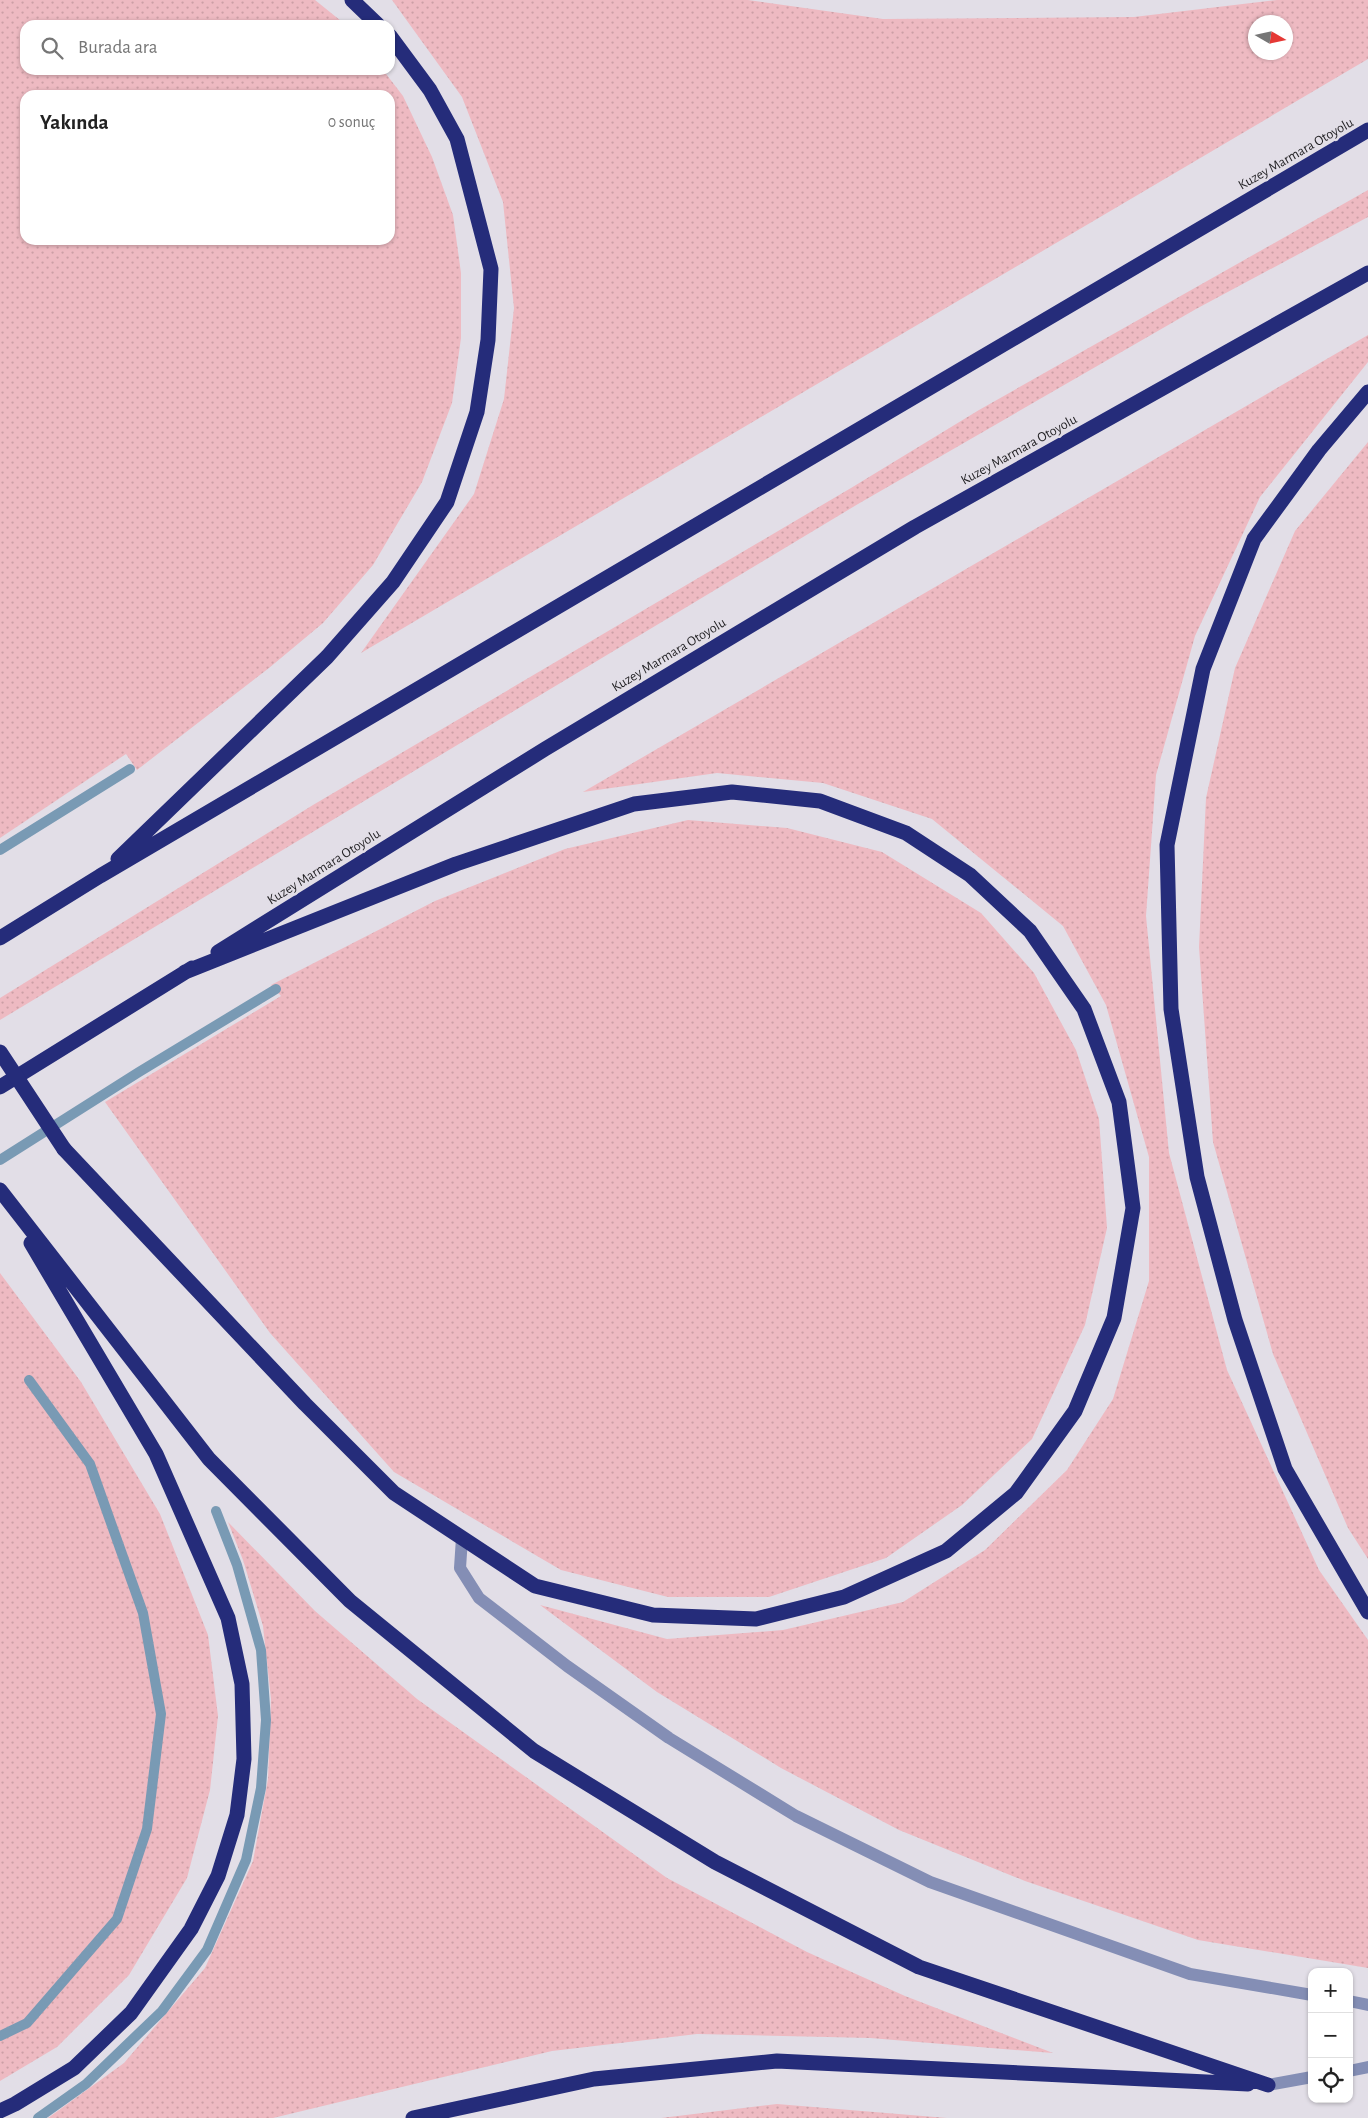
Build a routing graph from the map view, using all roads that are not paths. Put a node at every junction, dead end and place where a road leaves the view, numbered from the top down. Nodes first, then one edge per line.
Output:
1 (352, 0) edge
2 (373, 20) edge
3 (395, 43) edge
4 (1368, 130) edge
5 (1368, 273) edge
6 (1368, 392) edge
7 (100, 876) junction
8 (0, 938) edge
9 (185, 972) junction
10 (0, 1052) edge
11 (0, 1087) edge
12 (0, 1190) edge
13 (462, 1538) junction
14 (1368, 1612) edge
15 (1308, 1994) edge
16 (1353, 2002) edge
17 (1368, 2005) edge
18 (1368, 2067) edge
19 (1353, 2070) edge
20 (1308, 2078) edge
21 (1268, 2085) junction
22 (0, 2111) edge
23 (413, 2118) edge

1 - 2 highway
3 - 7 highway
4 - 7 highway, Kuzey Marmara Otoyolu
5 - 9 highway, Kuzey Marmara Otoyolu
6 - 14 highway
7 - 8 highway, Kuzey Marmara Otoyolu
9 - 11 highway, Kuzey Marmara Otoyolu
9 - 13 highway
10 - 13 highway, bridge
12 - 21 highway
12 - 22 highway
13 - 15 lane
16 - 17 lane
18 - 19 lane
20 - 21 lane
21 - 23 highway

